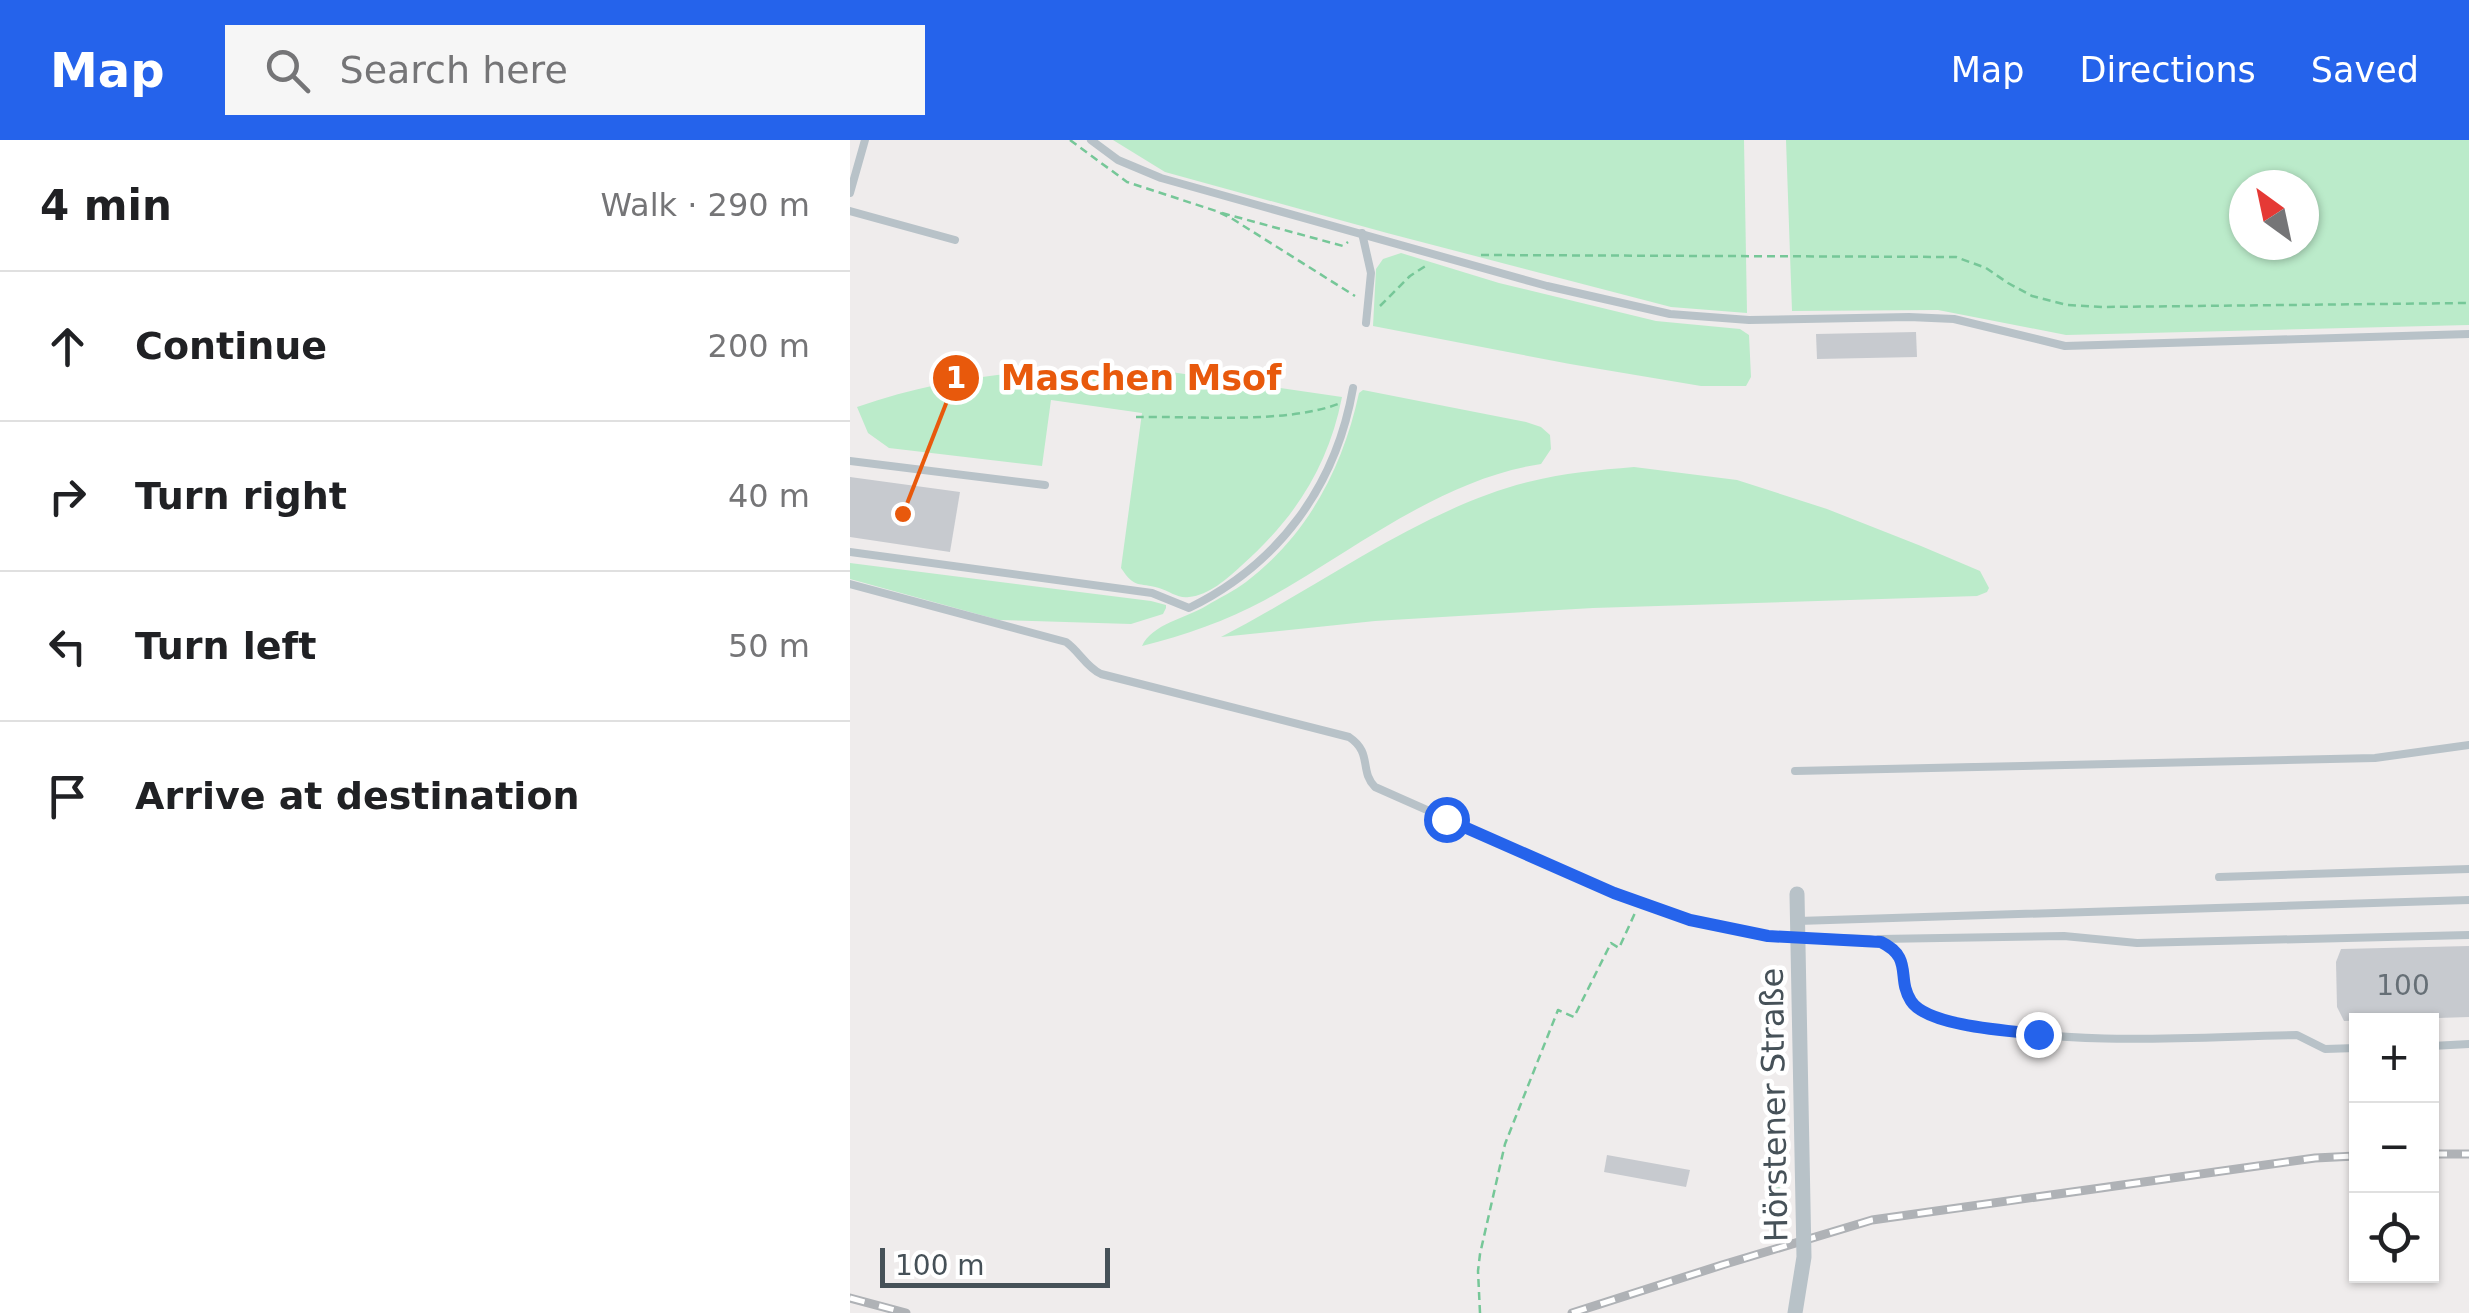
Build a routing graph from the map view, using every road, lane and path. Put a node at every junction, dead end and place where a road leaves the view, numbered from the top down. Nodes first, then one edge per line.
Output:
1 (864, 140) edge
2 (1070, 140) edge
3 (1091, 140) edge
4 (850, 193) edge
5 (850, 211) edge
6 (1216, 211) junction
7 (1362, 232) junction
8 (955, 240) dead end
9 (1468, 263) junction
10 (1428, 264) dead end
11 (2469, 303) edge
12 (1366, 320) junction
13 (2469, 334) edge
14 (1354, 388) dead end
15 (1351, 400) junction
16 (1136, 417) dead end
17 (850, 461) edge
18 (1044, 486) dead end
19 (850, 552) edge
20 (850, 584) edge
21 (2469, 745) edge
22 (1795, 771) dead end
23 (2469, 868) edge
24 (2218, 877) dead end
25 (1798, 894) dead end
26 (2469, 900) edge
27 (1640, 903) junction
28 (1798, 920) junction
29 (2469, 935) edge
30 (1870, 940) junction
31 (2469, 1044) edge
32 (2439, 1046) edge
33 (2349, 1048) edge
34 (1782, 1182) dead end
35 (1780, 1189) dead end
36 (1480, 1313) edge
37 (1795, 1313) edge

1 - 4 lane
2 - 6 path
3 - 7 lane
5 - 8 lane
6 - 7 path
6 - 12 path
7 - 9 lane
7 - 12 lane
9 - 11 path
9 - 13 lane
10 - 12 path
14 - 15 lane
15 - 16 path
15 - 19 lane
17 - 18 lane
20 - 27 lane
21 - 22 lane
23 - 24 lane
25 - 28 street, Hörstener Straße, bridge
26 - 28 lane
27 - 30 lane
27 - 36 path
28 - 37 street, Hörstener Straße, bridge
29 - 30 lane
30 - 33 lane
31 - 32 lane
34 - 35 path

